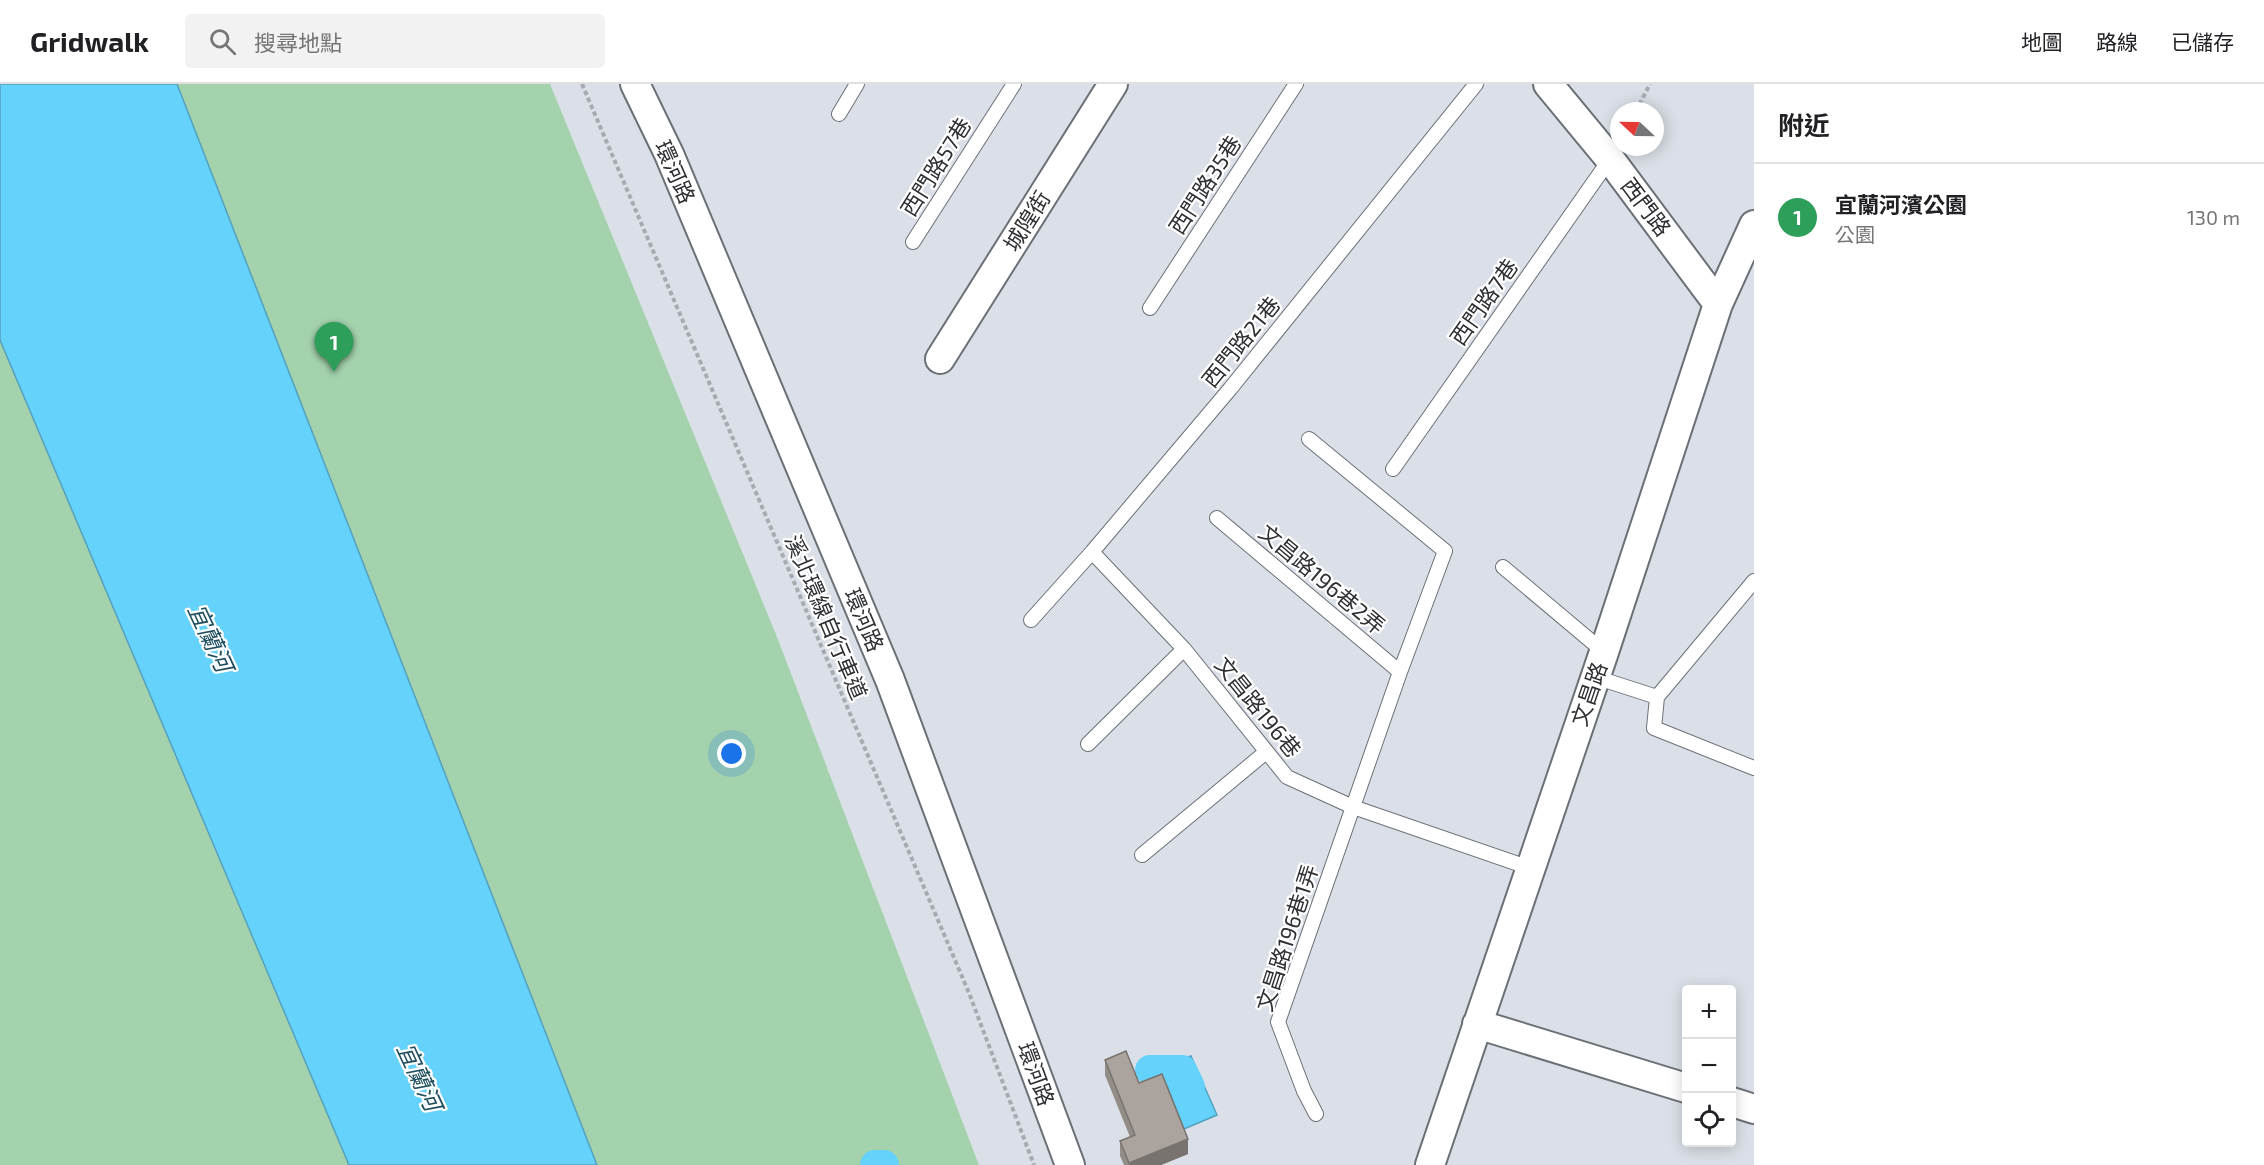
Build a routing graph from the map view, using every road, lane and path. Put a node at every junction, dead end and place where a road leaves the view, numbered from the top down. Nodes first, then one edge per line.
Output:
1 (582, 84) edge
2 (635, 84) edge
3 (856, 84) edge
4 (1014, 84) edge
5 (1113, 84) edge
6 (1296, 84) edge
7 (1476, 84) edge
8 (1548, 84) edge
9 (1650, 84) edge
10 (1641, 102) edge
11 (840, 114) dead end
12 (1610, 159) junction
13 (1754, 225) edge
14 (913, 242) dead end
15 (1718, 304) junction
16 (1150, 308) dead end
17 (940, 359) dead end
18 (1309, 440) dead end
19 (1393, 469) dead end
20 (1217, 518) dead end
21 (1092, 552) junction
22 (1503, 567) dead end
23 (1754, 581) edge
24 (1030, 620) dead end
25 (1184, 649) junction
26 (1599, 664) junction
27 (1400, 672) junction
28 (1658, 697) junction
29 (1088, 744) dead end
30 (1266, 752) junction
31 (1754, 768) edge
32 (1353, 807) junction
33 (1142, 855) dead end
34 (1530, 868) junction
35 (1478, 1024) junction
36 (1682, 1087) edge
37 (1736, 1104) edge
38 (1754, 1109) edge
39 (1316, 1114) dead end
40 (1034, 1165) edge
41 (1070, 1165) edge
42 (1430, 1165) edge

1 - 40 path, 溪北環線自行車道
2 - 41 street, 環河路
3 - 11 lane
4 - 14 lane, 西門路57巷
5 - 17 street, 城隍街
6 - 16 lane, 西門路35巷
7 - 21 lane, 西門路21巷
8 - 12 street, 西門路
9 - 10 path
12 - 15 street, 西門路
12 - 19 lane, 西門路7巷
13 - 15 street, 文昌路
15 - 26 street, 文昌路
18 - 27 lane, 文昌路196巷2弄
20 - 27 lane, 文昌路196巷2弄
21 - 24 lane, 西門路21巷
21 - 25 lane, 文昌路196巷
22 - 26 lane
23 - 28 lane
25 - 29 lane
25 - 30 lane, 文昌路196巷
26 - 28 lane
26 - 34 street, 文昌路
27 - 32 lane, 文昌路196巷2弄
28 - 31 lane
30 - 32 lane, 文昌路196巷
30 - 33 lane
32 - 34 lane, 文昌路196巷
32 - 39 lane, 文昌路196巷1弄
34 - 35 street, 文昌路
35 - 36 street
35 - 42 street, 文昌路
37 - 38 street

